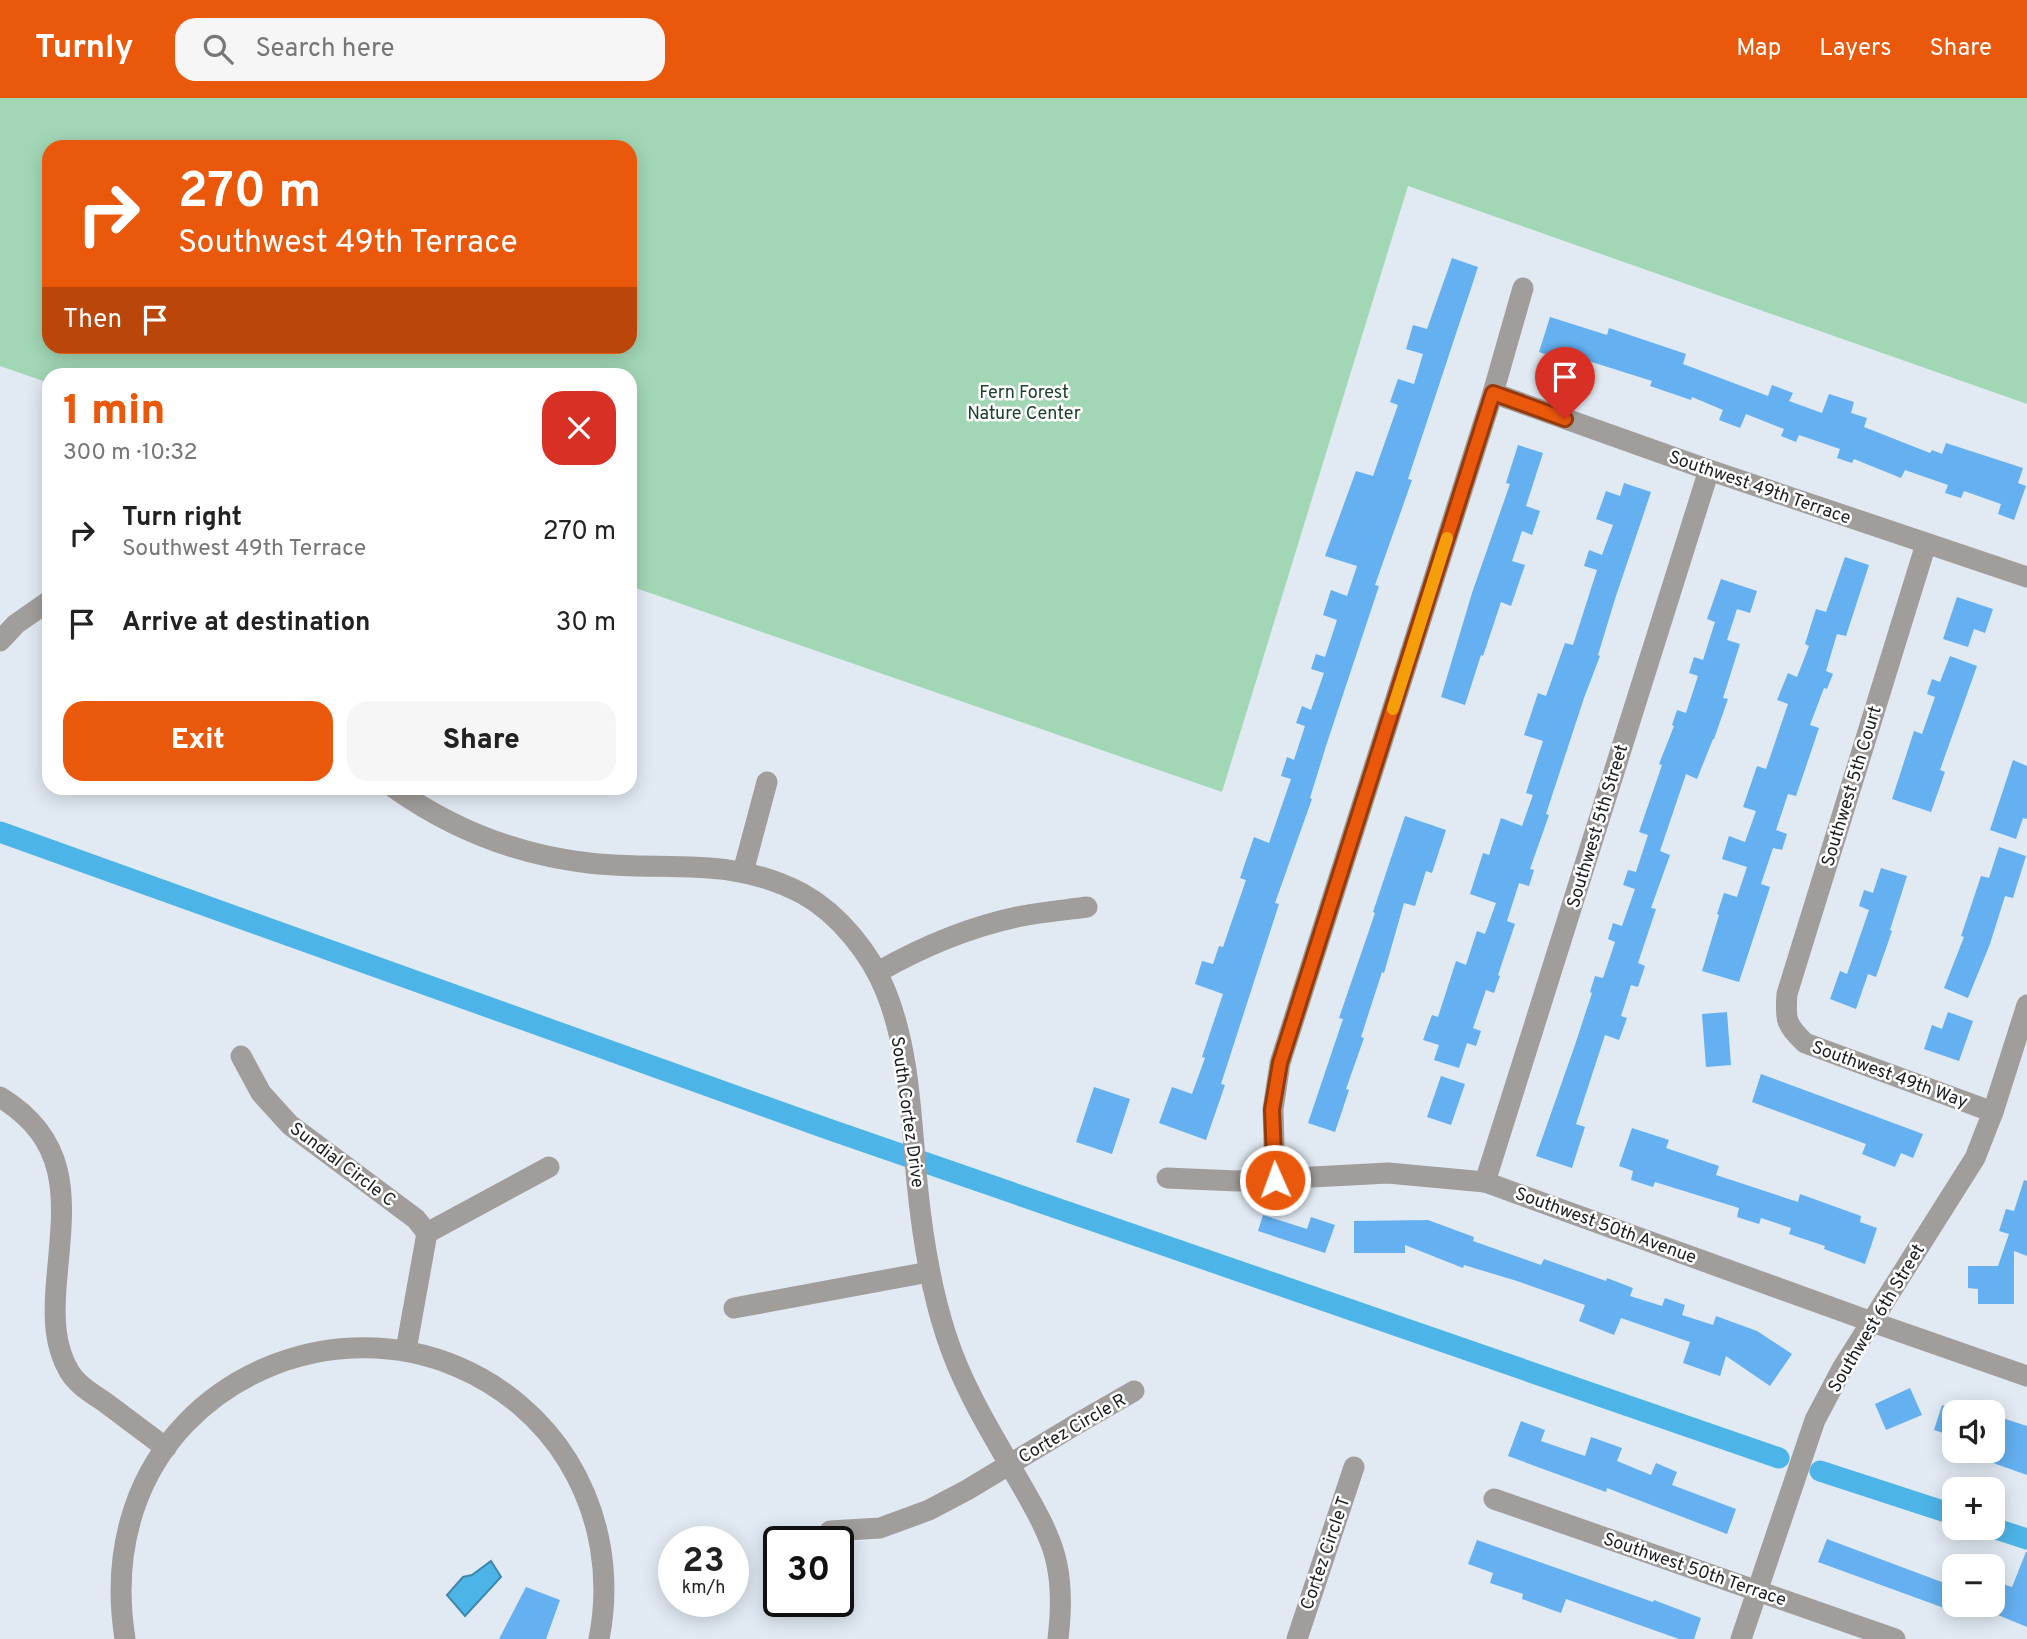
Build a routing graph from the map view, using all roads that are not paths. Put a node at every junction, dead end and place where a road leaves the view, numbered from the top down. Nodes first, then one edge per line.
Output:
1 (1523, 288) dead end
2 (1493, 393) junction
3 (1709, 470) junction
4 (1926, 544) junction
5 (2027, 577) edge
6 (42, 606) edge
7 (0, 640) edge
8 (767, 782) dead end
9 (409, 795) edge
10 (743, 872) junction
11 (1087, 908) dead end
12 (878, 972) junction
13 (2027, 1005) edge
14 (1790, 1029) joint
15 (241, 1056) dead end
16 (0, 1097) edge
17 (1993, 1112) junction
18 (549, 1167) dead end
19 (1167, 1178) dead end
20 (1275, 1180) junction
21 (1485, 1182) junction
22 (427, 1233) junction
23 (929, 1272) junction
24 (734, 1308) dead end
25 (1872, 1322) junction
26 (406, 1350) junction
27 (2027, 1376) edge
28 (1135, 1391) dead end
29 (166, 1448) junction
30 (1009, 1464) junction
31 (1354, 1467) dead end
32 (1494, 1499) dead end
33 (854, 1530) edge
34 (1757, 1591) junction
35 (125, 1639) edge
36 (599, 1639) edge
37 (1058, 1639) edge
38 (1297, 1639) edge
39 (1741, 1639) edge
40 (1895, 1639) edge

1 - 2 street
2 - 3 street, Southwest 49th Terrace
2 - 20 street
3 - 4 street, Southwest 49th Terrace
3 - 21 street, Southwest 5th Street
4 - 5 street, Southwest 49th Terrace
4 - 14 street, Southwest 5th Court
6 - 7 street
8 - 10 street
9 - 10 street, South Cortez Drive
10 - 12 street, South Cortez Drive
11 - 12 street
12 - 23 street, South Cortez Drive
13 - 17 street, Southwest 6th Street
14 - 17 street, Southwest 49th Way
15 - 22 street, Sundial Circle C
16 - 29 street
17 - 25 street, Southwest 6th Street
18 - 22 street
19 - 20 street, Southwest 50th Avenue
20 - 21 street, Southwest 50th Avenue
21 - 25 street, Southwest 50th Avenue
22 - 26 street
23 - 24 street
23 - 30 street, South Cortez Drive
25 - 27 street, Southwest 50th Avenue
25 - 34 street, Southwest 6th Street
26 - 29 street
26 - 36 street
28 - 30 street, Cortez Circle R
29 - 35 street
30 - 33 street, Cortez Circle R
30 - 37 street, South Cortez Drive
31 - 38 street, Cortez Circle T
32 - 34 street, Southwest 50th Terrace
34 - 39 street, Southwest 6th Street
34 - 40 street, Southwest 50th Terrace

